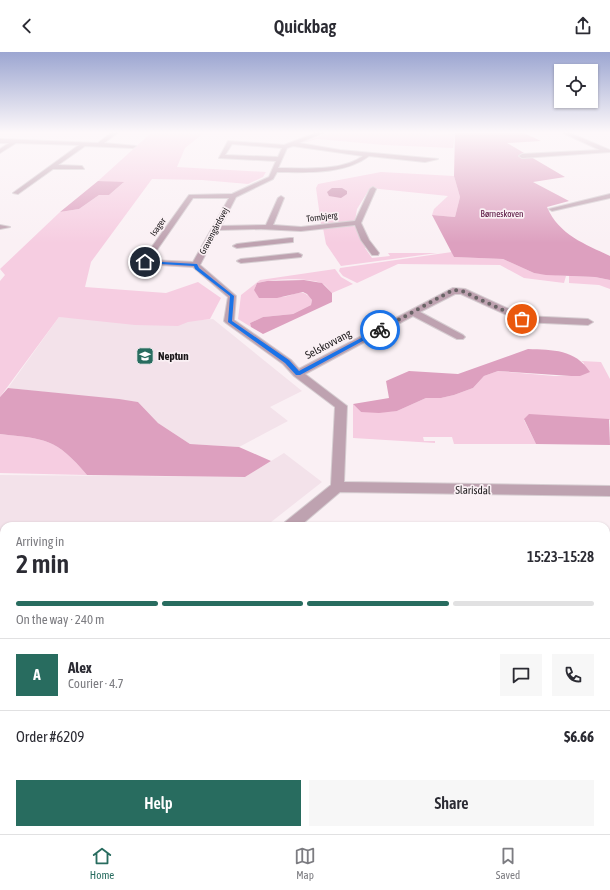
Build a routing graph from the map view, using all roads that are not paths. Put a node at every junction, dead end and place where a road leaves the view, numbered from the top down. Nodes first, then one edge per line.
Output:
1 (49, 169) edge
2 (319, 169) edge
3 (275, 170) joint
4 (373, 189) dead end
5 (16, 193) dead end
6 (233, 196) junction
7 (610, 196) edge
8 (281, 198) dead end
9 (552, 209) dead end
10 (358, 223) junction
11 (269, 227) junction
12 (216, 228) junction
13 (287, 229) junction
14 (290, 240) junction
15 (237, 246) dead end
16 (375, 253) dead end
17 (298, 255) junction
18 (241, 261) dead end
19 (302, 262) dead end
20 (196, 264) junction
21 (413, 312) junction
22 (588, 322) dead end
23 (460, 337) dead end
24 (298, 374) junction
25 (337, 487) junction
26 (610, 491) edge
27 (295, 522) edge

1 - 5 street
2 - 3 street
3 - 6 street, Gravengårdsvej
4 - 10 street
6 - 12 street, Gravengårdsvej
6 - 20 street, Isager
7 - 9 street
8 - 11 street
10 - 13 street, Tornbjerg
10 - 16 street
11 - 12 street, Tornbjerg
11 - 13 street, Tornbjerg
12 - 20 street, Gravengårdsvej
13 - 14 street
14 - 15 street
14 - 17 street
17 - 18 street
17 - 19 street
20 - 24 street, Gravengårdsvej
21 - 22 street, Selskovvang
21 - 23 street
21 - 24 street, Selskovvang
24 - 25 street, Gravengårdsvej
25 - 26 street, Slarisdal
25 - 27 street

